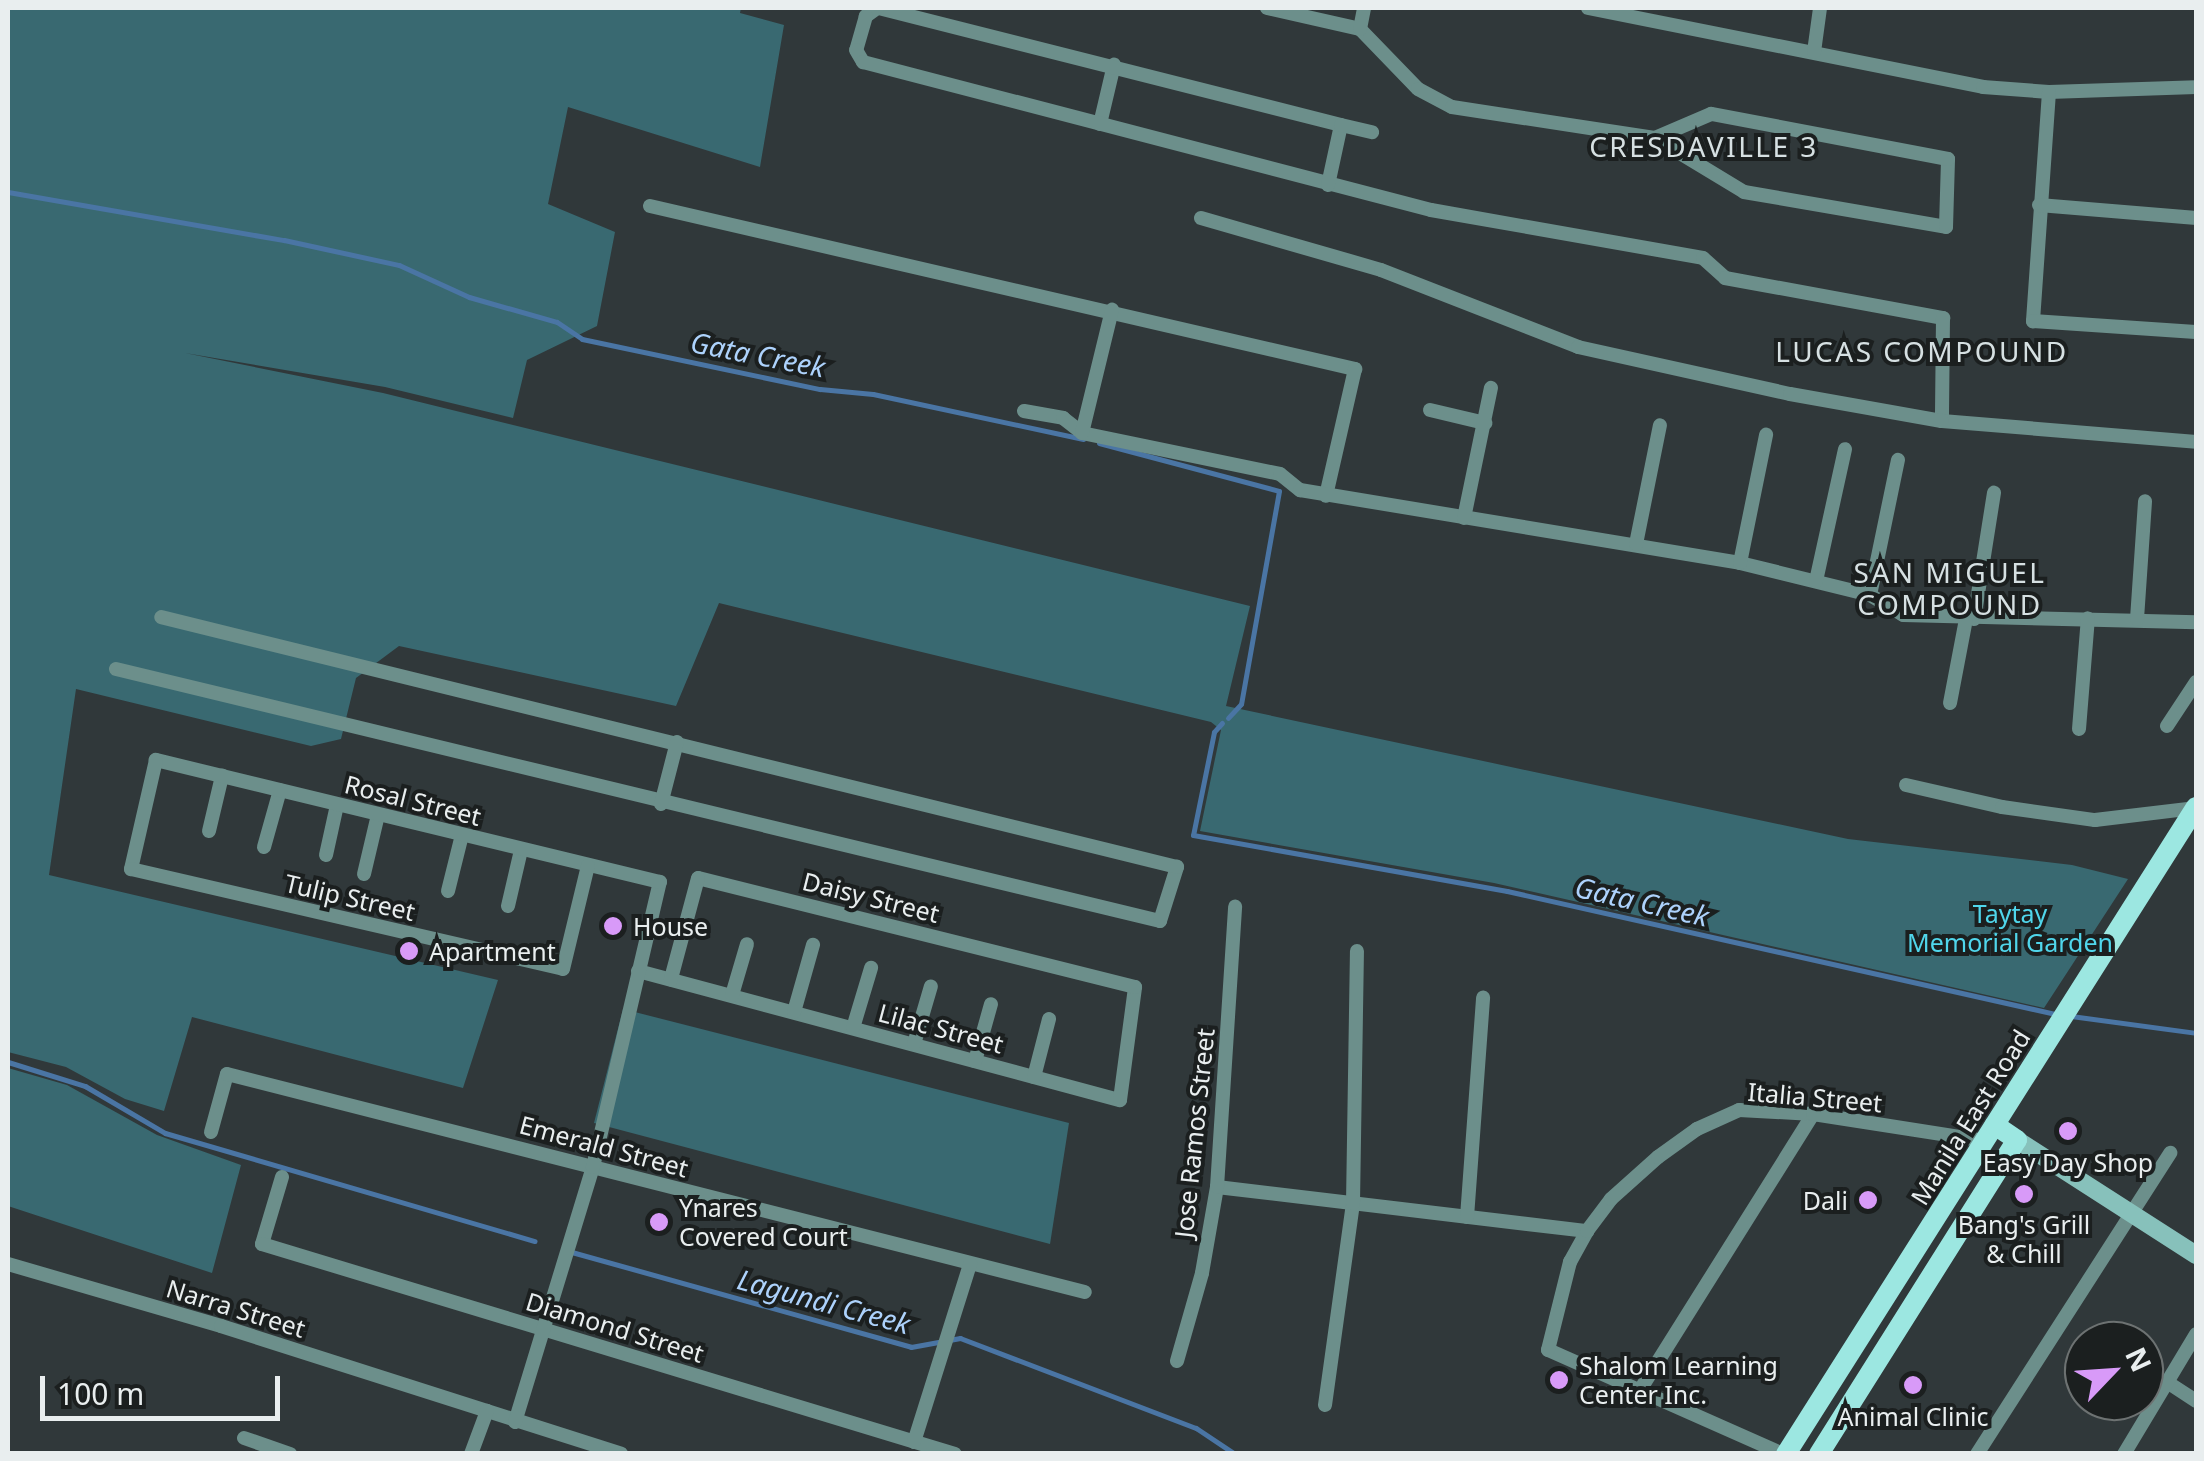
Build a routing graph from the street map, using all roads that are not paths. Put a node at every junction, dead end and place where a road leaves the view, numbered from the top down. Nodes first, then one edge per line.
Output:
1 (1267, 8) edge
2 (1364, 8) edge
3 (1588, 8) edge
4 (1676, 8) edge
5 (1820, 8) edge
6 (1672, 25) junction
7 (1360, 28) junction
8 (1814, 52) junction
9 (1114, 65) junction
10 (2196, 86) edge
11 (2048, 92) junction
12 (1100, 124) junction
13 (1341, 124) junction
14 (1372, 132) dead end
15 (1655, 138) junction
16 (1328, 185) junction
17 (2039, 205) junction
18 (650, 206) dead end
19 (1201, 218) dead end
20 (2196, 218) edge
21 (1112, 310) junction
22 (2196, 332) edge
23 (1491, 388) dead end
24 (1430, 410) dead end
25 (1024, 411) dead end
26 (1942, 420) junction
27 (1486, 423) junction
28 (1660, 425) dead end
29 (1082, 433) junction
30 (1766, 436) dead end
31 (2196, 442) edge
32 (1845, 449) dead end
33 (1898, 460) dead end
34 (1994, 493) dead end
35 (1326, 496) junction
36 (2145, 501) dead end
37 (1464, 518) junction
38 (1636, 544) junction
39 (1740, 563) junction
40 (1816, 580) junction
41 (1870, 595) junction
42 (161, 617) dead end
43 (1970, 618) junction
44 (2088, 618) junction
45 (2137, 619) junction
46 (2196, 622) edge
47 (116, 669) dead end
48 (2196, 682) edge
49 (1950, 703) dead end
50 (2168, 726) dead end
51 (2079, 729) dead end
52 (676, 742) junction
53 (156, 760) joint
54 (222, 776) junction
55 (1906, 785) dead end
56 (280, 790) junction
57 (661, 804) junction
58 (337, 805) junction
59 (2196, 808) edge
60 (378, 815) junction
61 (209, 831) dead end
62 (462, 835) junction
63 (264, 847) dead end
64 (521, 850) junction
65 (326, 855) dead end
66 (588, 866) junction
67 (364, 874) dead end
68 (448, 892) dead end
69 (508, 906) dead end
70 (1235, 907) dead end
71 (747, 944) dead end
72 (813, 945) dead end
73 (1357, 951) dead end
74 (871, 968) dead end
75 (638, 971) junction
76 (671, 979) junction
77 (931, 986) dead end
78 (1135, 987) joint
79 (732, 995) junction
80 (1483, 998) dead end
81 (991, 1004) dead end
82 (794, 1012) junction
83 (1049, 1020) dead end
84 (853, 1028) junction
85 (914, 1044) junction
86 (976, 1061) junction
87 (1034, 1076) junction
88 (1813, 1114) junction
89 (211, 1132) dead end
90 (1990, 1133) junction
91 (2017, 1140) junction
92 (2170, 1153) dead end
93 (592, 1167) junction
94 (282, 1176) dead end
95 (1217, 1186) junction
96 (1353, 1203) junction
97 (2133, 1214) junction
98 (1467, 1217) junction
99 (1586, 1232) junction
100 (2196, 1255) edge
101 (8, 1264) edge
102 (970, 1264) junction
103 (1898, 1276) junction
104 (1085, 1292) dead end
105 (1922, 1292) junction
106 (540, 1330) junction
107 (2196, 1334) edge
108 (1178, 1361) dead end
109 (2167, 1382) junction
110 (1640, 1390) junction
111 (2196, 1401) edge
112 (1325, 1404) dead end
113 (487, 1411) junction
114 (516, 1422) junction
115 (1799, 1433) junction
116 (244, 1438) dead end
117 (914, 1442) junction
118 (1824, 1452) edge
119 (290, 1454) edge
120 (471, 1454) edge
121 (622, 1454) edge
122 (956, 1454) edge
123 (1784, 1454) edge
124 (1977, 1454) edge
125 (2124, 1454) edge

1 - 7 street
2 - 7 street
3 - 6 street
4 - 6 street
5 - 8 street
6 - 8 street
7 - 15 street
8 - 11 street
9 - 12 street
9 - 12 street
9 - 13 street
10 - 11 street
11 - 17 street
12 - 16 street
13 - 14 street
13 - 16 street
15 - 15 street
16 - 26 street
17 - 20 street
17 - 22 street
18 - 21 street
19 - 26 street
21 - 29 street
21 - 35 street
23 - 27 street
24 - 27 street
25 - 29 street
26 - 31 street
27 - 37 street
28 - 38 street
29 - 35 street
30 - 39 street
32 - 40 street
33 - 41 street
34 - 43 street
35 - 37 street
36 - 45 street
37 - 38 street
38 - 39 street
39 - 40 street
40 - 41 street
41 - 43 street
42 - 52 street
43 - 44 street
43 - 49 street
44 - 45 street
44 - 51 street
45 - 46 street
47 - 57 street
48 - 50 street
52 - 57 street
52 - 57 street
53 - 54 street, Rosal Street
53 - 66 street, Tulip Street
54 - 56 street, Rosal Street
54 - 61 street
55 - 59 street
56 - 58 street, Rosal Street
56 - 63 street
58 - 60 street, Rosal Street
58 - 65 street
59 - 90 main road, Manila East Road
60 - 62 street, Rosal Street
60 - 67 street
62 - 64 street, Rosal Street
62 - 68 street
64 - 66 street, Rosal Street
64 - 69 street
66 - 75 street, Rosal Street
70 - 95 street, Jose Ramos Street
71 - 79 street
72 - 82 street
73 - 96 street
74 - 84 street
75 - 76 street, Lilac Street
75 - 93 street
76 - 78 street, Daisy Street
76 - 79 street, Lilac Street
77 - 85 street
78 - 87 street, Lilac Street
79 - 82 street, Lilac Street
80 - 98 street
81 - 86 street
82 - 84 street, Lilac Street
83 - 87 street
84 - 85 street, Lilac Street
85 - 86 street, Lilac Street
86 - 87 street, Lilac Street
88 - 90 street, Italia Street
88 - 99 street, Italia Street
88 - 110 street
89 - 93 street, Emerald Street
90 - 91 main road
90 - 103 main road, Manila East Road
91 - 97 street
91 - 105 main road
92 - 97 street
93 - 102 street, Emerald Street
93 - 106 street
94 - 106 street, Diamond Street
95 - 96 street
95 - 108 street, Jose Ramos Street
96 - 98 street
96 - 112 street
97 - 100 street
97 - 124 street
98 - 99 street
99 - 110 street, Italia Street
101 - 113 street, Narra Street
102 - 104 street, Emerald Street
102 - 117 street
103 - 105 main road
103 - 115 main road, Manila East Road
105 - 118 main road
106 - 114 street
106 - 117 street, Diamond Street
107 - 109 street
109 - 111 street
109 - 125 street
110 - 123 street, Italia Street
113 - 114 street, Narra Street
113 - 120 street
114 - 121 street, Narra Street
115 - 118 main road
115 - 123 main road, Manila East Road
116 - 119 street
117 - 122 street, Diamond Street

